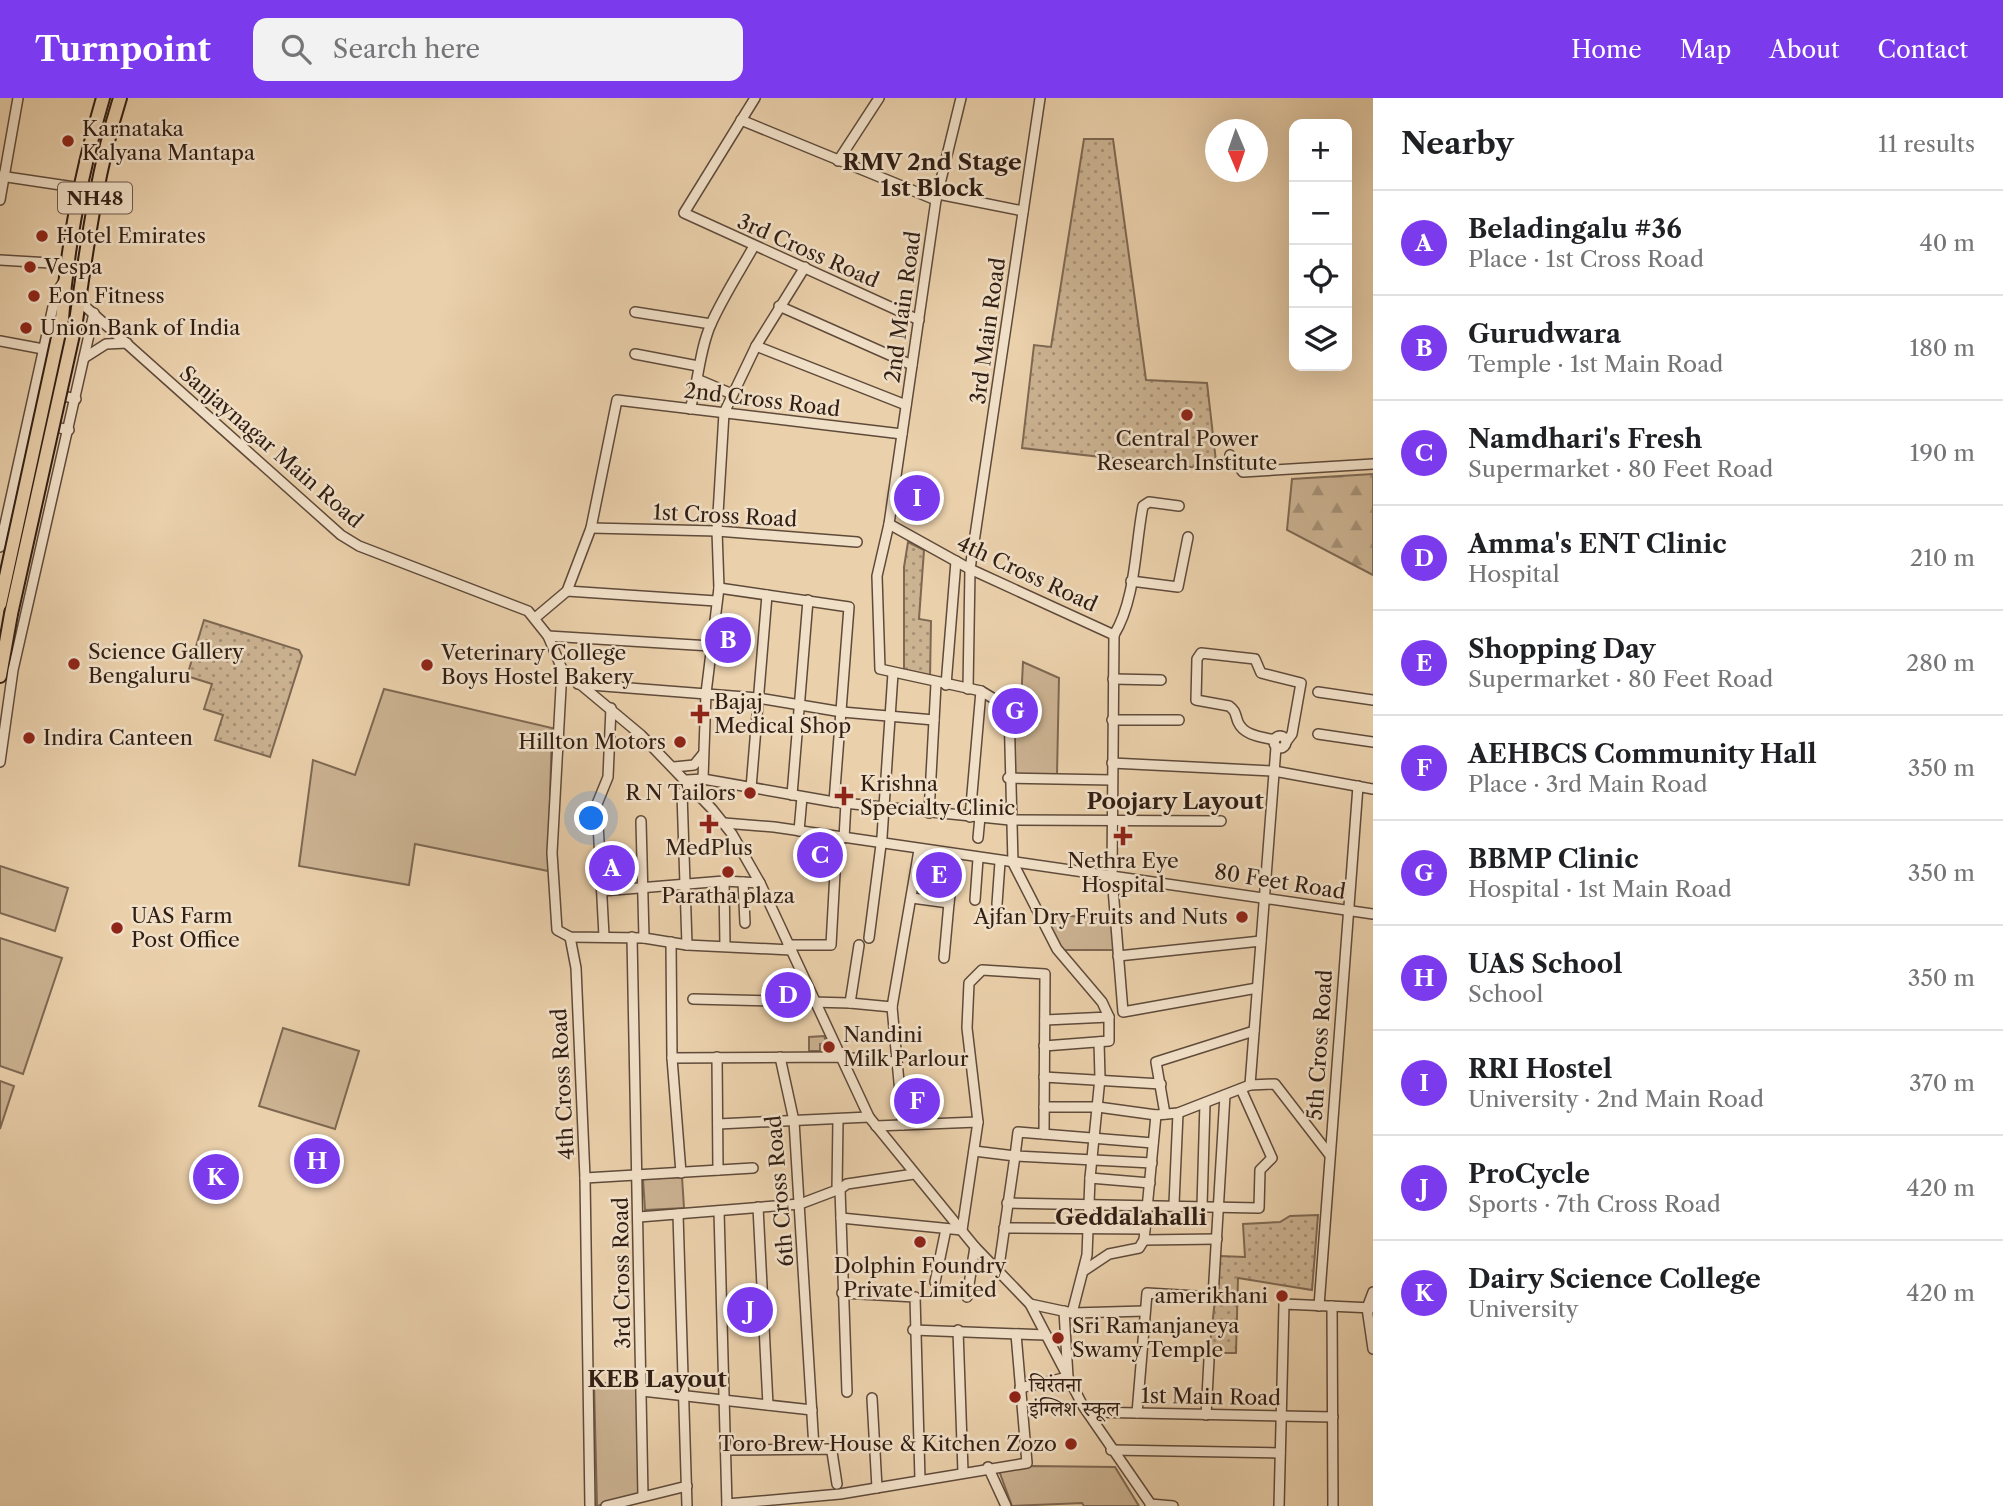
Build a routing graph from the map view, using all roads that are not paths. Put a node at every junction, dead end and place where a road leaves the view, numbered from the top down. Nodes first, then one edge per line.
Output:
1 (18, 98) edge
2 (103, 98) edge
3 (120, 98) edge
4 (755, 98) edge
5 (879, 98) edge
6 (961, 98) edge
7 (1040, 98) edge
8 (741, 120) junction
9 (838, 161) junction
10 (2, 176) edge
11 (81, 188) junction
12 (937, 197) junction
13 (0, 200) edge
14 (1023, 211) junction
15 (754, 246) junction
16 (0, 260) edge
17 (67, 264) junction
18 (806, 267) junction
19 (65, 280) junction
20 (79, 301) junction
21 (779, 306) junction
22 (92, 311) junction
23 (635, 312) dead end
24 (919, 320) junction
25 (711, 324) junction
26 (0, 341) edge
27 (127, 343) junction
28 (756, 346) junction
29 (43, 349) junction
30 (635, 354) dead end
31 (85, 358) junction
32 (912, 365) junction
33 (698, 366) junction
34 (699, 380) junction
35 (35, 389) junction
36 (732, 394) junction
37 (73, 398) junction
38 (906, 405) junction
39 (690, 409) junction
40 (724, 413) junction
41 (27, 420) junction
42 (69, 430) junction
43 (902, 434) junction
44 (1230, 455) dead end
45 (1373, 464) edge
46 (1179, 506) dead end
47 (889, 524) junction
48 (591, 528) junction
49 (718, 531) junction
50 (1188, 537) dead end
51 (857, 542) dead end
52 (0, 547) edge
53 (956, 561) junction
54 (970, 569) junction
55 (1130, 580) junction
56 (719, 589) junction
57 (567, 591) junction
58 (767, 595) junction
59 (808, 600) junction
60 (716, 601) junction
61 (0, 604) edge
62 (535, 618) junction
63 (1114, 635) junction
64 (548, 636) junction
65 (711, 646) junction
66 (562, 669) junction
67 (5, 671) edge
68 (892, 673) junction
69 (1113, 679) junction
70 (1161, 680) dead end
71 (576, 684) junction
72 (941, 685) junction
73 (968, 689) junction
74 (981, 691) junction
75 (1318, 692) dead end
76 (706, 694) junction
77 (758, 698) junction
78 (1373, 700) edge
79 (800, 704) junction
80 (611, 708) junction
81 (842, 712) junction
82 (891, 717) junction
83 (934, 720) junction
84 (1112, 720) junction
85 (1179, 720) dead end
86 (1318, 734) dead end
87 (1373, 741) edge
88 (1279, 744) junction
89 (704, 752) junction
90 (0, 762) edge
91 (1112, 763) junction
92 (674, 767) junction
93 (1275, 767) junction
94 (1008, 778) junction
95 (704, 779) junction
96 (1112, 780) junction
97 (690, 783) junction
98 (1358, 786) junction
99 (751, 788) junction
100 (1373, 789) edge
101 (797, 796) junction
102 (834, 802) junction
103 (846, 803) junction
104 (884, 808) junction
105 (929, 813) junction
106 (975, 817) junction
107 (1010, 820) junction
108 (641, 821) dead end
109 (1111, 821) junction
110 (1221, 821) dead end
111 (724, 823) junction
112 (799, 831) junction
113 (840, 837) junction
114 (978, 838) dead end
115 (881, 845) junction
116 (919, 850) junction
117 (955, 855) junction
118 (978, 859) junction
119 (1000, 862) junction
120 (1013, 863) junction
121 (1112, 876) junction
122 (724, 881) junction
123 (743, 882) junction
124 (686, 883) junction
125 (760, 883) junction
126 (644, 889) junction
127 (602, 891) junction
128 (1264, 896) junction
129 (912, 898) junction
130 (975, 900) dead end
131 (949, 903) junction
132 (997, 904) dead end
133 (1347, 910) junction
134 (1373, 914) edge
135 (744, 923) dead end
136 (604, 936) junction
137 (570, 937) junction
138 (632, 937) junction
139 (644, 938) junction
140 (869, 938) dead end
141 (1261, 941) junction
142 (671, 942) junction
143 (687, 945) junction
144 (859, 945) dead end
145 (724, 946) junction
146 (790, 948) junction
147 (1118, 956) junction
148 (944, 958) dead end
149 (1258, 988) junction
150 (692, 999) dead end
151 (816, 1003) junction
152 (850, 1003) junction
153 (891, 1007) junction
154 (1109, 1017) junction
155 (1045, 1020) junction
156 (1254, 1031) junction
157 (1104, 1042) junction
158 (1044, 1046) junction
159 (717, 1057) junction
160 (780, 1057) junction
161 (841, 1057) junction
162 (672, 1058) junction
163 (895, 1062) junction
164 (1044, 1077) junction
165 (1100, 1078) junction
166 (1161, 1084) junction
167 (1246, 1087) junction
168 (1225, 1095) junction
169 (1205, 1103) junction
170 (1044, 1107) junction
171 (1098, 1107) junction
172 (1178, 1113) junction
173 (1161, 1114) junction
174 (869, 1118) junction
175 (838, 1119) junction
176 (794, 1121) junction
177 (978, 1122) junction
178 (718, 1124) junction
179 (903, 1125) junction
180 (876, 1126) junction
181 (1044, 1134) junction
182 (1096, 1139) junction
183 (1153, 1143) junction
184 (974, 1151) junction
185 (1329, 1154) junction
186 (1014, 1156) junction
187 (1093, 1160) junction
188 (1152, 1163) junction
189 (753, 1168) dead end
190 (718, 1170) junction
191 (681, 1173) junction
192 (914, 1174) junction
193 (638, 1176) junction
194 (585, 1178) junction
195 (1090, 1178) junction
196 (1150, 1183) junction
197 (841, 1187) junction
198 (1007, 1203) junction
199 (1148, 1203) junction
200 (800, 1204) junction
201 (1089, 1204) junction
202 (1174, 1204) junction
203 (1202, 1206) junction
204 (1221, 1206) junction
205 (758, 1207) junction
206 (719, 1211) junction
207 (678, 1214) junction
208 (639, 1217) junction
209 (841, 1218) junction
210 (1004, 1228) junction
211 (1088, 1228) junction
212 (946, 1229) junction
213 (1145, 1229) junction
214 (962, 1230) junction
215 (1217, 1239) junction
216 (1144, 1240) junction
217 (975, 1247) junction
218 (1085, 1270) junction
219 (998, 1273) junction
220 (935, 1282) dead end
221 (1373, 1292) edge
222 (842, 1293) junction
223 (967, 1297) dead end
224 (1030, 1304) junction
225 (1319, 1306) junction
226 (1332, 1306) junction
227 (1370, 1308) edge
228 (1145, 1311) junction
229 (1068, 1312) junction
230 (913, 1330) junction
231 (958, 1330) junction
232 (1016, 1334) junction
233 (1046, 1335) junction
234 (1373, 1349) edge
235 (1209, 1360) dead end
236 (1068, 1377) junction
237 (1020, 1388) junction
238 (642, 1391) junction
239 (847, 1392) dead end
240 (685, 1395) junction
241 (872, 1398) dead end
242 (726, 1401) junction
243 (768, 1405) junction
244 (812, 1410) junction
245 (1088, 1412) junction
246 (1138, 1413) junction
247 (1206, 1415) junction
248 (1281, 1416) junction
249 (1332, 1417) junction
250 (814, 1448) junction
251 (726, 1450) junction
252 (1111, 1450) junction
253 (1280, 1454) junction
254 (988, 1467) junction
255 (963, 1472) junction
256 (920, 1480) junction
257 (836, 1483) dead end
258 (687, 1486) junction
259 (877, 1488) junction
260 (840, 1494) junction
261 (643, 1496) junction
262 (727, 1505) edge
263 (1151, 1505) edge
264 (590, 1506) edge
265 (606, 1506) edge
266 (687, 1506) edge
267 (843, 1506) edge
268 (1006, 1506) edge
269 (1173, 1506) edge
270 (1279, 1506) edge
271 (1333, 1506) edge

1 - 10 street
2 - 11 highway, NH48
3 - 20 highway, NH48
4 - 8 street
5 - 9 street
6 - 12 street, 2nd Main Road
7 - 14 street, 3rd Main Road
8 - 9 street
8 - 15 street, 3rd Cross Road
9 - 12 street
10 - 11 street
10 - 13 street
11 - 17 highway, NH48
12 - 14 street
12 - 24 street, 2nd Main Road
14 - 54 street, 3rd Main Road
15 - 18 street, 3rd Cross Road
15 - 25 street
16 - 17 street
17 - 19 highway, NH48
18 - 21 street
18 - 24 street, 3rd Cross Road
19 - 29 street
19 - 61 highway, NH48, bridge
20 - 22 street, Sanjaynagar Main Road
20 - 67 highway, NH48, bridge
21 - 28 street
21 - 32 street
22 - 27 street, Sanjaynagar Main Road
22 - 31 street
22 - 37 street
23 - 25 street
24 - 32 street, 2nd Main Road
25 - 33 street
26 - 29 street
27 - 31 street
27 - 62 street, Sanjaynagar Main Road
28 - 36 street
28 - 38 street
29 - 35 street
30 - 33 street
31 - 37 street
32 - 38 street, 2nd Main Road
33 - 34 street
34 - 36 street
34 - 39 street
35 - 37 street
35 - 41 street
36 - 40 street
37 - 42 street
38 - 43 street, 2nd Main Road
39 - 40 street, 2nd Cross Road
39 - 48 street, 2nd Cross Road
40 - 43 street, 2nd Cross Road
40 - 49 street
41 - 42 street
41 - 52 street
42 - 67 street
43 - 47 street, 2nd Main Road
44 - 45 street
46 - 55 street
47 - 53 street, 4th Cross Road
47 - 68 street, 2nd Main Road
48 - 49 street, 1st Cross Road
48 - 57 street
49 - 51 street, 1st Cross Road
49 - 56 street
50 - 55 street
53 - 54 street, 4th Cross Road
53 - 72 street
54 - 63 street, 4th Cross Road
54 - 73 street, 3rd Main Road
55 - 63 street
56 - 58 street
56 - 60 street
57 - 60 street
57 - 62 street
58 - 59 street
58 - 77 street
59 - 79 street
59 - 81 street
60 - 65 street
62 - 64 street, Sanjaynagar Main Road
63 - 69 street
64 - 65 street
64 - 66 street, Sanjaynagar Main Road
65 - 76 street
66 - 71 street, Sanjaynagar Main Road
66 - 137 street, 4th Cross Road
67 - 90 street
68 - 72 street
68 - 82 street
69 - 70 street
69 - 84 street
71 - 76 street
71 - 80 street, Sanjaynagar Main Road
72 - 73 street
72 - 83 street
73 - 74 street
74 - 94 street
74 - 106 street
75 - 78 street
76 - 77 street
76 - 89 street
77 - 79 street
77 - 99 street
79 - 81 street
79 - 101 street
80 - 92 street, Sanjaynagar Main Road
80 - 127 street
81 - 82 street
81 - 102 street
82 - 83 street
82 - 104 street
83 - 105 street
84 - 85 street
84 - 91 street
86 - 87 street
88 - 88 street
88 - 93 street
89 - 92 street
89 - 95 street
91 - 93 street
91 - 96 street
92 - 97 street, Sanjaynagar Main Road
93 - 98 street
93 - 128 street
94 - 96 street
94 - 107 street
95 - 97 street
95 - 99 street
96 - 109 street
97 - 111 street, Sanjaynagar Main Road
97 - 124 street
98 - 100 street
98 - 133 street, 5th Cross Road
99 - 101 street
101 - 102 street
101 - 112 street
102 - 103 street
103 - 104 street
103 - 113 street
104 - 105 street
104 - 115 street
105 - 106 street
106 - 107 street
106 - 114 street
107 - 109 street
107 - 120 street
108 - 126 street
109 - 110 street
109 - 121 street
111 - 112 street, 80 Feet Road
111 - 125 street, Sanjaynagar Main Road
112 - 113 street, 80 Feet Road
113 - 115 street, 80 Feet Road
113 - 146 street
115 - 116 street, 80 Feet Road
115 - 140 street
116 - 117 street, 80 Feet Road
116 - 129 street
117 - 118 street, 80 Feet Road
117 - 131 street
118 - 119 street, 80 Feet Road
118 - 130 street
119 - 120 street, 80 Feet Road
119 - 132 street
120 - 121 street, 80 Feet Road
120 - 154 street
121 - 128 street, 80 Feet Road
121 - 147 street
122 - 123 street
122 - 124 street
122 - 145 street
123 - 125 street
123 - 135 street
124 - 126 street
124 - 143 street
125 - 146 street, Sanjaynagar Main Road
126 - 127 street
126 - 139 street
127 - 136 street
128 - 133 street, 80 Feet Road
128 - 141 street
129 - 131 street
129 - 153 street
131 - 148 street
133 - 134 street, 80 Feet Road
133 - 185 street, 5th Cross Road
136 - 137 street
136 - 138 street
137 - 194 street, 4th Cross Road
138 - 139 street
138 - 193 street, 3rd Cross Road
139 - 142 street
141 - 147 street
141 - 149 street
142 - 143 street
142 - 162 street
143 - 145 street
144 - 152 street
145 - 146 street
146 - 151 street, Sanjaynagar Main Road
147 - 149 street
149 - 156 street
150 - 151 street
151 - 152 street
151 - 161 street, Sanjaynagar Main Road
152 - 153 street
153 - 163 street
154 - 155 street
154 - 157 street
155 - 158 street
155 - 177 street
156 - 166 street
156 - 167 street
157 - 158 street
157 - 165 street
158 - 164 street
159 - 160 street
159 - 162 street
159 - 178 street
160 - 161 street
160 - 176 street, 6th Cross Road
161 - 163 street
161 - 174 street, Sanjaynagar Main Road
162 - 191 street
163 - 179 street
164 - 165 street
164 - 170 street
165 - 166 street
165 - 171 street
166 - 173 street
167 - 168 street
167 - 185 street
167 - 204 street
168 - 169 street
168 - 204 street
169 - 172 street
169 - 203 street
170 - 171 street
170 - 181 street
171 - 173 street
171 - 182 street
172 - 173 street
172 - 202 street
173 - 183 street
174 - 175 street
174 - 180 street, Sanjaynagar Main Road
175 - 176 street
175 - 197 street
176 - 178 street
176 - 200 street, 6th Cross Road
177 - 179 street
177 - 184 street
178 - 190 street
179 - 180 street
180 - 192 street, Sanjaynagar Main Road
181 - 182 street
181 - 186 street
182 - 183 street
182 - 187 street
183 - 188 street
184 - 186 street
184 - 214 street
185 - 225 street, 5th Cross Road
186 - 187 street
186 - 198 street
187 - 188 street
187 - 195 street
188 - 196 street
189 - 190 street, 3rd Cross Road
190 - 191 street, 3rd Cross Road
191 - 193 street, 3rd Cross Road
192 - 197 street
192 - 214 street, Sanjaynagar Main Road
193 - 194 street, 3rd Cross Road
193 - 208 street, 3rd Cross Road
194 - 264 street, 4th Cross Road
195 - 196 street
195 - 201 street
196 - 199 street
197 - 200 street
197 - 209 street
198 - 201 street
198 - 210 street
199 - 201 street
199 - 202 street
199 - 213 street
200 - 205 street
200 - 244 street, 6th Cross Road
201 - 211 street
202 - 203 street
203 - 204 street
204 - 215 street
205 - 206 street
205 - 243 street
206 - 207 street
206 - 242 street
207 - 208 street
207 - 240 street
208 - 238 street, 3rd Cross Road
209 - 212 street
209 - 222 street
210 - 211 street
210 - 219 street
211 - 213 street
211 - 218 street
212 - 214 street
212 - 220 street
213 - 216 street
214 - 217 street, Sanjaynagar Main Road
215 - 216 street
215 - 228 street
216 - 218 street
217 - 219 street, Sanjaynagar Main Road
217 - 223 street
218 - 229 street
219 - 224 street, Sanjaynagar Main Road
221 - 227 street
222 - 230 street
222 - 239 street
224 - 229 street
224 - 233 street, Sanjaynagar Main Road
225 - 226 street
225 - 248 street
226 - 227 street
226 - 249 street
227 - 234 street
228 - 229 street
228 - 246 street
229 - 236 street
230 - 231 street
230 - 256 street
231 - 232 street
231 - 255 street
232 - 233 street
232 - 237 street
233 - 236 street, Sanjaynagar Main Road
235 - 247 street
236 - 237 street
236 - 245 street, Sanjaynagar Main Road
237 - 254 street
238 - 240 street
238 - 261 street, 3rd Cross Road
240 - 242 street
240 - 258 street
241 - 259 street
242 - 243 street
242 - 251 street
243 - 244 street
244 - 250 street, 6th Cross Road
245 - 246 street, 1st Main Road
245 - 252 street, Sanjaynagar Main Road
246 - 247 street, 1st Main Road
247 - 248 street, 1st Main Road
248 - 249 street, 1st Main Road
248 - 253 street
249 - 271 street
250 - 251 street
250 - 257 street
251 - 262 street
252 - 253 street
252 - 263 street, Sanjaynagar Main Road
253 - 270 street
254 - 255 street
254 - 268 street
255 - 256 street
256 - 259 street
258 - 261 street
258 - 266 street
259 - 260 street
260 - 262 street
260 - 267 street
261 - 265 street
263 - 269 street

